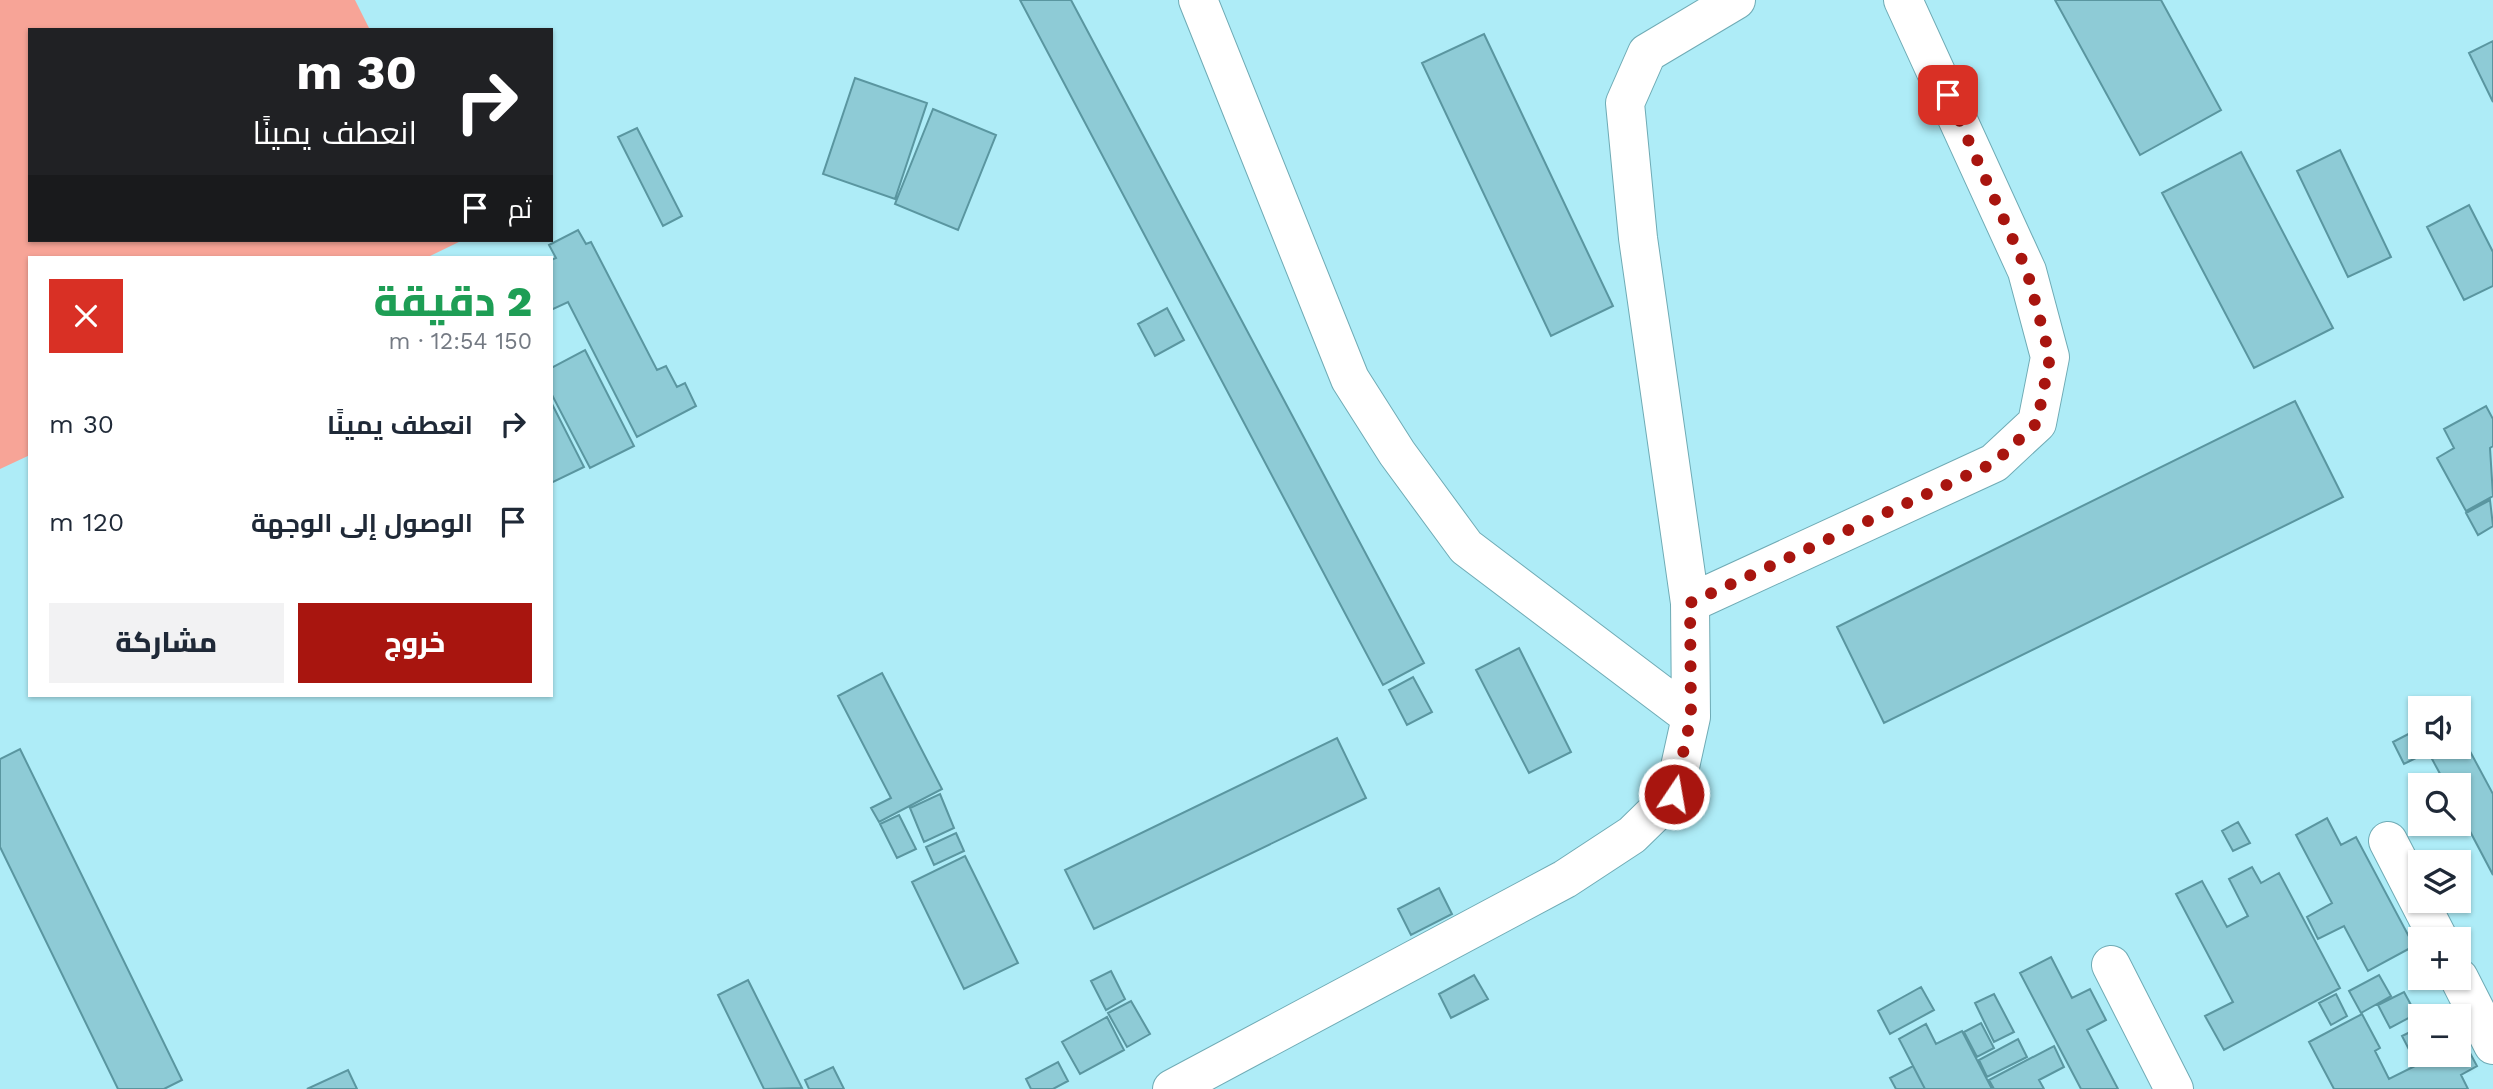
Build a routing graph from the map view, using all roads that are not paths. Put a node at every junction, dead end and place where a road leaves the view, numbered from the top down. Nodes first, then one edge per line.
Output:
1 (1198, 0) edge
2 (1736, 0) edge
3 (1903, 0) edge
4 (1690, 603) junction
5 (1691, 717) junction
6 (2388, 841) dead end
7 (2432, 927) edge
8 (2111, 965) dead end
9 (2465, 990) edge
10 (2493, 1045) edge
11 (1172, 1089) edge
12 (2174, 1089) edge

1 - 5 street
2 - 4 street
3 - 4 street
4 - 5 street
5 - 11 street
6 - 7 street
8 - 12 street
9 - 10 street

